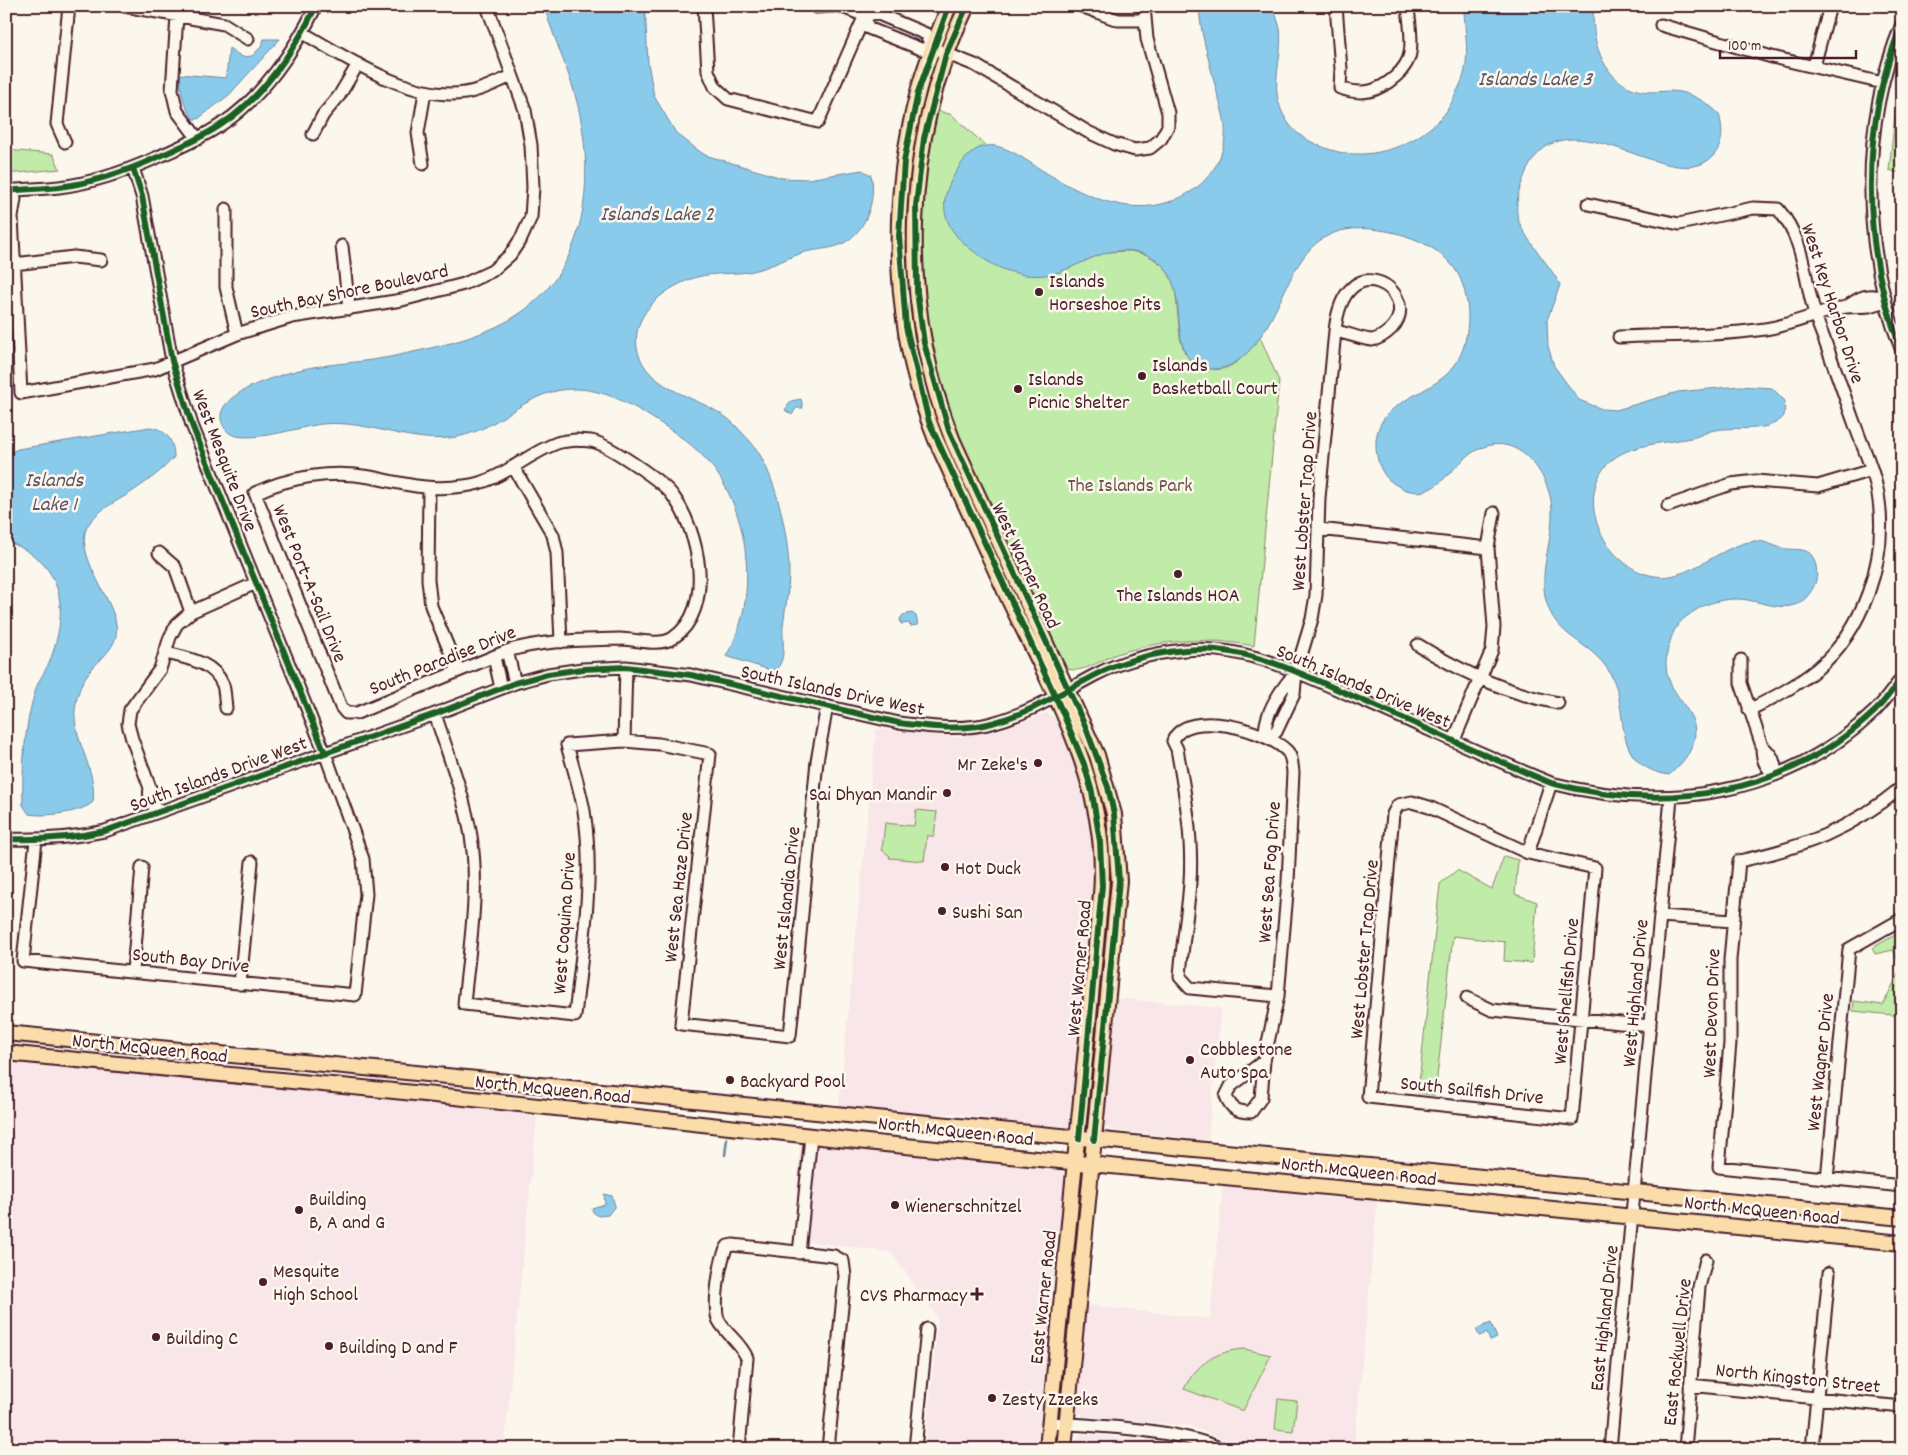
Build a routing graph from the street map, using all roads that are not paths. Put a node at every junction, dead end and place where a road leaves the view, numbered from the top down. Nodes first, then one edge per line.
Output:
1 (69, 6) edge
2 (124, 6) edge
3 (316, 6) edge
4 (487, 6) edge
5 (704, 6) edge
6 (835, 6) edge
7 (840, 6) edge
8 (949, 6) edge
9 (967, 6) edge
10 (1081, 6) edge
11 (1144, 6) edge
12 (1336, 6) edge
13 (1408, 6) edge
14 (1830, 6) edge
15 (816, 7) edge
16 (867, 11) edge
17 (177, 16) junction
18 (1144, 20) junction
19 (1902, 24) edge
20 (1661, 25) dead end
21 (303, 33) junction
22 (248, 39) dead end
23 (932, 48) junction
24 (946, 54) junction
25 (358, 64) junction
26 (1814, 66) junction
27 (512, 76) junction
28 (1883, 83) junction
29 (426, 92) junction
30 (313, 134) dead end
31 (198, 139) junction
32 (65, 142) dead end
33 (424, 164) dead end
34 (134, 168) junction
35 (8, 190) edge
36 (1588, 204) dead end
37 (226, 209) dead end
38 (342, 246) dead end
39 (101, 260) dead end
40 (14, 264) junction
41 (1885, 298) junction
42 (349, 309) junction
43 (1815, 317) junction
44 (1335, 330) junction
45 (237, 334) junction
46 (1619, 338) dead end
47 (1902, 351) edge
48 (172, 361) junction
49 (514, 468) junction
50 (1872, 470) junction
51 (429, 488) junction
52 (1668, 506) dead end
53 (1494, 514) dead end
54 (1318, 529) junction
55 (1488, 548) junction
56 (159, 553) dead end
57 (256, 583) junction
58 (191, 612) junction
59 (561, 642) junction
60 (1418, 645) dead end
61 (507, 651) junction
62 (166, 652) junction
63 (494, 657) junction
64 (1741, 660) dead end
65 (626, 667) junction
66 (458, 671) junction
67 (1296, 672) junction
68 (1481, 677) junction
69 (1902, 678) edge
70 (515, 683) junction
71 (501, 688) junction
72 (1062, 694) junction
73 (1558, 703) dead end
74 (827, 706) junction
75 (226, 708) dead end
76 (1749, 710) junction
77 (346, 713) joint
78 (435, 714) junction
79 (1265, 736) junction
80 (1454, 740) junction
81 (624, 742) junction
82 (324, 753) junction
83 (1775, 775) junction
84 (1551, 783) junction
85 (1902, 787) edge
86 (1671, 798) junction
87 (159, 812) junction
88 (6, 839) edge
89 (36, 840) junction
90 (1528, 853) junction
91 (252, 862) dead end
92 (142, 868) dead end
93 (1101, 894) junction
94 (1118, 895) junction
95 (1660, 916) junction
96 (1902, 919) edge
97 (1733, 921) junction
98 (133, 972) junction
99 (240, 984) junction
100 (355, 995) joint
101 (1278, 996) junction
102 (1467, 998) dead end
103 (1581, 1019) junction
104 (681, 1024) joint
105 (1650, 1026) junction
106 (6, 1033) edge
107 (6, 1053) edge
108 (1264, 1061) dead end
109 (1368, 1097) joint
110 (812, 1112) junction
111 (1572, 1118) joint
112 (939, 1125) junction
113 (811, 1136) junction
114 (931, 1148) junction
115 (1077, 1150) junction
116 (1093, 1152) junction
117 (1364, 1166) junction
118 (1827, 1179) junction
119 (1902, 1186) edge
120 (1361, 1190) junction
121 (1634, 1192) junction
122 (1632, 1216) junction
123 (1902, 1218) edge
124 (1902, 1243) edge
125 (798, 1253) junction
126 (1706, 1260) dead end
127 (1829, 1273) dead end
128 (926, 1328) dead end
129 (1690, 1385) junction
130 (1817, 1398) junction
131 (1902, 1407) edge
132 (1050, 1423) junction
133 (1066, 1424) junction
134 (739, 1449) edge
135 (828, 1449) edge
136 (916, 1449) edge
137 (1048, 1449) edge
138 (1064, 1449) edge
139 (1222, 1449) edge
140 (1610, 1449) edge
141 (1685, 1449) edge
142 (1812, 1449) edge

1 - 32 street
2 - 17 street
3 - 21 street
4 - 27 street, South Bay Shore Boulevard
5 - 16 street
6 - 15 street
7 - 16 street
8 - 23 main road, West Warner Road
9 - 24 main road, West Warner Road
10 - 18 street
11 - 18 street
12 - 13 street
14 - 26 street
16 - 23 street
16 - 23 street
17 - 22 street
17 - 31 street
18 - 24 street
19 - 28 street
20 - 26 street
21 - 25 street
21 - 31 street
23 - 24 street
23 - 72 main road, West Warner Road
24 - 72 main road, West Warner Road
25 - 29 street
25 - 30 street
26 - 28 street
27 - 29 street
27 - 42 street, South Bay Shore Boulevard
28 - 41 street
29 - 33 street
31 - 34 street
34 - 35 street
34 - 48 street, West Mesquite Drive
35 - 40 street
36 - 43 street, West Key Harbor Drive
37 - 45 street
38 - 42 street
39 - 40 street
40 - 48 street, South Bay Shore Boulevard
41 - 43 street
41 - 47 street
42 - 45 street, South Bay Shore Boulevard
43 - 46 street
43 - 50 street, West Key Harbor Drive
44 - 44 street, West Lobster Trap Drive
44 - 54 street, West Lobster Trap Drive
45 - 48 street, South Bay Shore Boulevard
48 - 57 street, West Mesquite Drive
49 - 51 street
49 - 59 street
49 - 59 street, South Paradise Drive
50 - 52 street
50 - 76 street, West Key Harbor Drive
51 - 66 street
51 - 77 street, West Port-A-Sail Drive
53 - 55 street
54 - 55 street
54 - 67 street, West Lobster Trap Drive
55 - 68 street
56 - 58 street
57 - 58 street
57 - 82 street, West Mesquite Drive
58 - 62 street
59 - 61 street, South Paradise Drive
60 - 68 street
61 - 63 street, South Paradise Drive
61 - 70 street
62 - 75 street
62 - 87 street
63 - 66 street, South Paradise Drive
63 - 71 street
64 - 76 street
65 - 70 street, South Islands Drive West
65 - 74 street, South Islands Drive West
65 - 81 street
66 - 77 street, South Paradise Drive
67 - 72 street, South Islands Drive West
67 - 79 street
67 - 80 street, South Islands Drive West
68 - 73 street
68 - 80 street
69 - 83 street, South Islands Drive West
70 - 71 street, South Islands Drive West
71 - 78 street, South Islands Drive West
72 - 74 street, South Islands Drive West
72 - 93 main road, West Warner Road
72 - 94 main road, West Warner Road
74 - 104 street, West Islandia Drive
76 - 83 street
78 - 81 street, West Coquina Drive
78 - 82 street, South Islands Drive West
79 - 101 street, West Sea Fog Drive
79 - 101 street
80 - 84 street, South Islands Drive West
81 - 104 street, West Sea Haze Drive
82 - 87 street, South Islands Drive West
82 - 100 street, West Mesquite Drive
83 - 86 street, South Islands Drive West
84 - 86 street, South Islands Drive West
84 - 90 street
85 - 97 street, West Devon Drive
86 - 95 street, West Highland Drive
87 - 89 street, South Islands Drive West
88 - 89 street, South Islands Drive West
89 - 98 street, South Bay Drive
90 - 103 street, West Shellfish Drive
90 - 109 street, West Lobster Trap Drive
91 - 99 street
92 - 98 street
93 - 94 main road
93 - 115 main road, West Warner Road
94 - 116 main road, West Warner Road
95 - 97 street
95 - 105 street, West Highland Drive
96 - 118 street, West Wagner Drive
97 - 118 street, West Devon Drive
98 - 99 street, South Bay Drive
99 - 100 street, South Bay Drive
101 - 108 street, West Sea Fog Drive
102 - 103 street
103 - 105 street
103 - 111 street, West Shellfish Drive
105 - 121 street, West Highland Drive
106 - 110 main road, North McQueen Road
107 - 113 main road, North McQueen Road
109 - 111 street, South Sailfish Drive
110 - 112 main road, North McQueen Road
110 - 113 main road
112 - 114 main road
112 - 115 main road, North McQueen Road
113 - 114 main road, North McQueen Road
113 - 125 street
114 - 115 main road, North McQueen Road
115 - 116 main road, North McQueen Road
115 - 116 main road, North McQueen Road
115 - 132 main road, East Warner Road
116 - 117 main road, North McQueen Road
116 - 120 main road, North McQueen Road
116 - 133 main road, East Warner Road
117 - 120 main road
117 - 121 main road, North McQueen Road
118 - 119 street
120 - 122 main road, North McQueen Road
121 - 122 street, East Highland Drive
121 - 123 main road, North McQueen Road
122 - 124 main road, North McQueen Road
122 - 140 street, East Highland Drive
125 - 134 street
125 - 135 street
126 - 129 street, East Rockwell Drive
127 - 130 street
128 - 136 street
129 - 130 street, North Kingston Street
129 - 141 street, East Rockwell Drive
130 - 131 street, North Kingston Street
130 - 142 street
132 - 133 street
132 - 137 main road, East Warner Road
133 - 138 main road, East Warner Road
133 - 139 street

